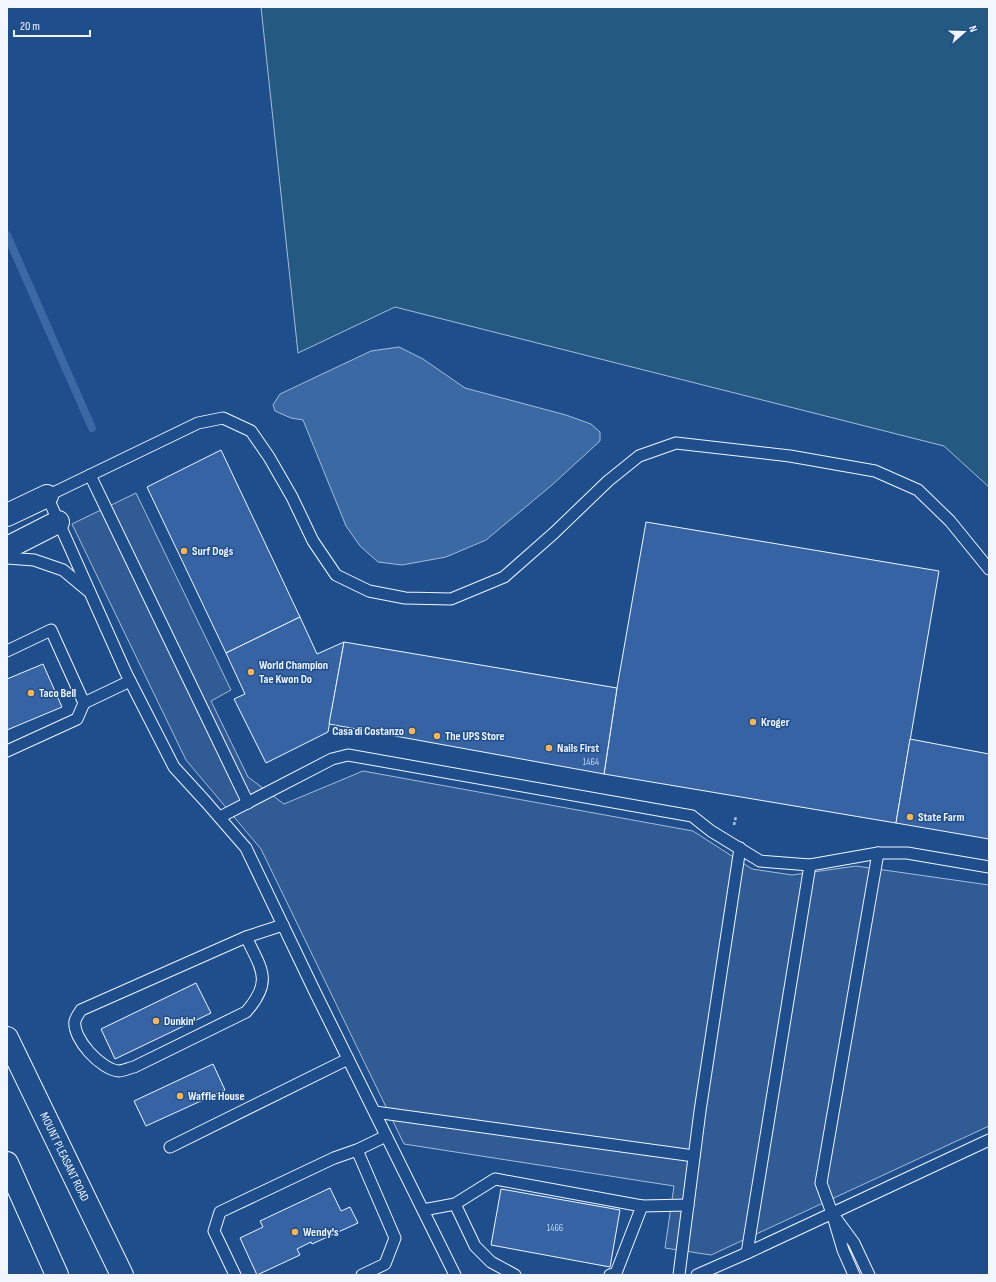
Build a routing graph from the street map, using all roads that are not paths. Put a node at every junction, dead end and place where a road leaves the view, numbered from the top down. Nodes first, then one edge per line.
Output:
1 (90, 475) junction
2 (47, 496) junction
3 (7, 515) edge
4 (58, 522) junction
5 (7, 548) edge
6 (7, 558) edge
7 (989, 569) edge
8 (89, 592) junction
9 (7, 651) edge
10 (130, 681) junction
11 (84, 703) junction
12 (7, 751) edge
13 (248, 803) junction
14 (220, 817) junction
15 (740, 848) junction
16 (878, 854) junction
17 (810, 865) junction
18 (989, 866) edge
19 (283, 925) junction
20 (246, 937) junction
21 (7, 1038) edge
22 (348, 1059) junction
23 (375, 1112) junction
24 (386, 1136) junction
25 (989, 1140) edge
26 (170, 1147) dead end
27 (358, 1150) junction
28 (694, 1156) junction
29 (7, 1163) edge
30 (455, 1204) junction
31 (688, 1205) junction
32 (642, 1206) junction
33 (423, 1210) junction
34 (832, 1213) junction
35 (747, 1253) junction
36 (57, 1275) edge
37 (122, 1275) edge
38 (235, 1275) edge
39 (362, 1275) edge
40 (455, 1275) edge
41 (514, 1275) edge
42 (610, 1275) edge
43 (679, 1275) edge
44 (697, 1275) edge
45 (854, 1275) edge
46 (869, 1275) edge

1 - 2 lane
1 - 7 lane
1 - 13 lane
2 - 3 main road
2 - 4 lane
4 - 5 main road
4 - 8 lane
6 - 8 lane
8 - 10 lane
9 - 11 lane
10 - 11 lane
10 - 14 lane
11 - 12 lane
13 - 14 lane
13 - 15 lane
14 - 19 lane
15 - 17 lane
15 - 28 lane
16 - 17 lane
16 - 18 lane
16 - 34 lane
17 - 35 lane
19 - 20 lane
19 - 22 lane
20 - 20 lane
21 - 37 main road, MOUNT PLEASANT ROAD
22 - 23 lane
22 - 26 lane
23 - 24 lane
23 - 28 lane
24 - 27 lane
24 - 33 lane
25 - 34 lane
27 - 38 lane
27 - 39 lane
28 - 31 lane
29 - 36 main road
30 - 32 lane
30 - 33 lane
30 - 41 lane
31 - 32 lane
31 - 43 lane
32 - 42 lane
33 - 40 lane
34 - 35 lane
34 - 45 lane
34 - 46 lane
35 - 44 lane

